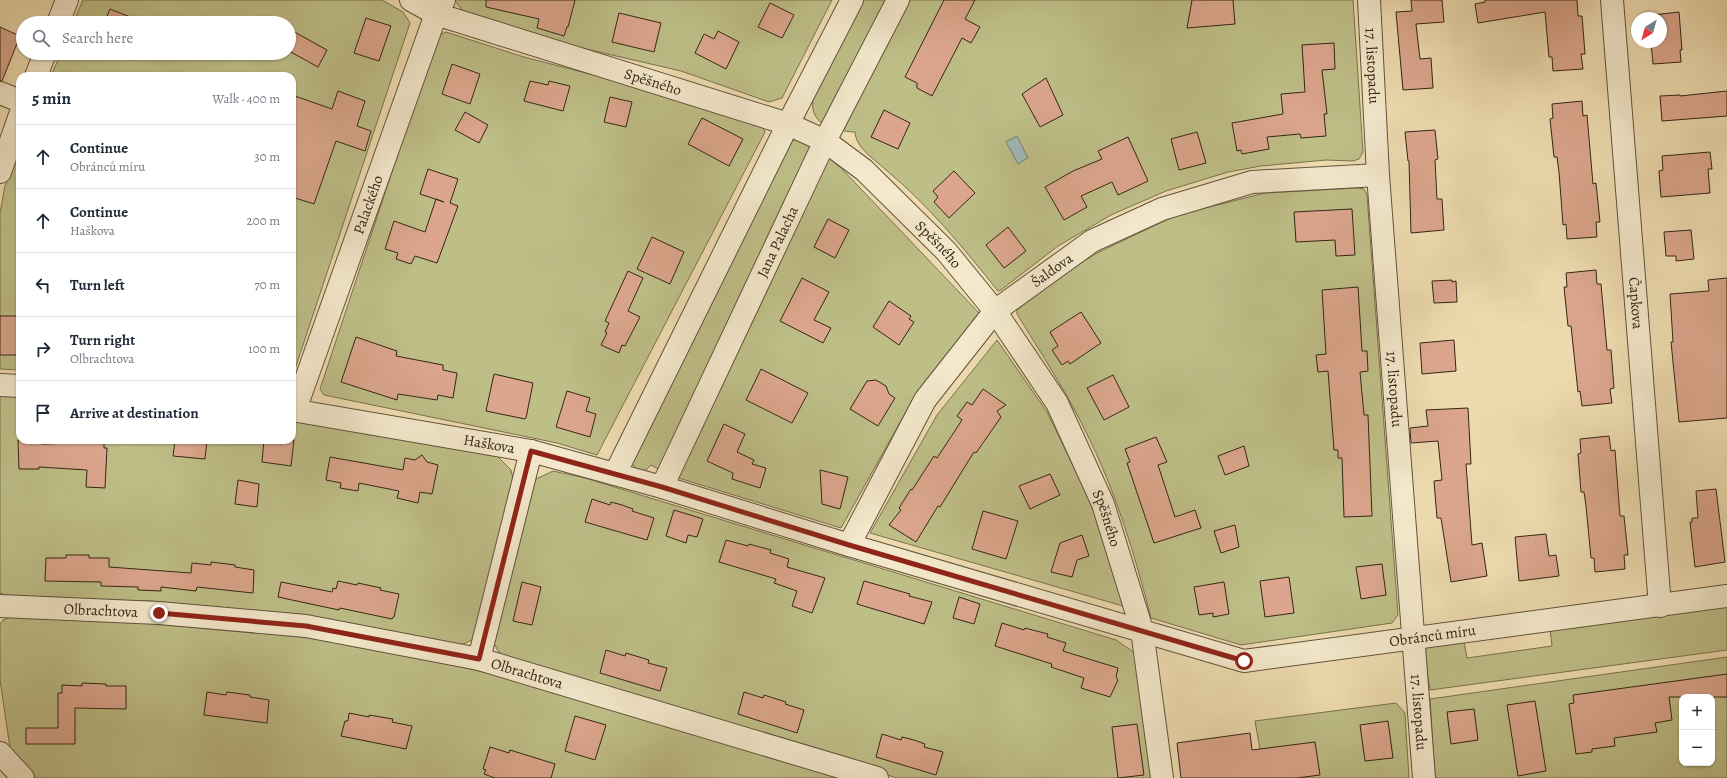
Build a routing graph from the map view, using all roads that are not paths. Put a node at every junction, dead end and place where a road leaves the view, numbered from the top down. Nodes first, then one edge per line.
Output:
1 (67, 0) edge
2 (411, 0) edge
3 (852, 0) edge
4 (898, 0) edge
5 (1369, 0) edge
6 (1612, 0) edge
7 (440, 7) edge
8 (61, 16) edge
9 (42, 60) edge
10 (38, 72) edge
11 (0, 93) edge
12 (16, 99) edge
13 (788, 124) junction
14 (16, 126) edge
15 (825, 141) junction
16 (0, 172) edge
17 (1378, 175) junction
18 (994, 311) junction
19 (0, 385) edge
20 (16, 386) edge
21 (296, 402) edge
22 (296, 411) edge
23 (531, 451) junction
24 (614, 474) junction
25 (662, 487) junction
26 (849, 545) junction
27 (1727, 596) edge
28 (0, 606) edge
29 (1660, 606) junction
30 (1142, 630) junction
31 (1414, 637) junction
32 (479, 659) junction
33 (0, 753) edge
34 (23, 778) edge
35 (877, 778) edge
36 (1162, 778) edge
37 (1424, 778) edge

1 - 8 street
2 - 7 street, Spěšného
3 - 13 street
4 - 15 street, Jana Palacha
5 - 17 street, 17. listopadu
6 - 29 street, Čapkova
7 - 13 street, Spěšného
7 - 21 street, Palackého
9 - 10 street
11 - 12 street
13 - 15 street, Spěšného
13 - 24 street
14 - 16 street
15 - 18 street, Spěšného
15 - 25 street, Jana Palacha
17 - 18 street, Šaldova
17 - 31 street, 17. listopadu
18 - 26 street, Šaldova
18 - 30 street, Spěšného
19 - 20 street
22 - 23 street, Haškova
23 - 24 street, Haškova
23 - 32 street
24 - 25 street, Haškova
25 - 26 street, Haškova
26 - 30 street, Haškova
27 - 29 street, Obránců míru
28 - 32 street, Olbrachtova
29 - 31 street, Obránců míru
30 - 31 street, Obránců míru
30 - 36 street, Spěšného
31 - 37 street, 17. listopadu
32 - 35 street, Olbrachtova
33 - 34 street

